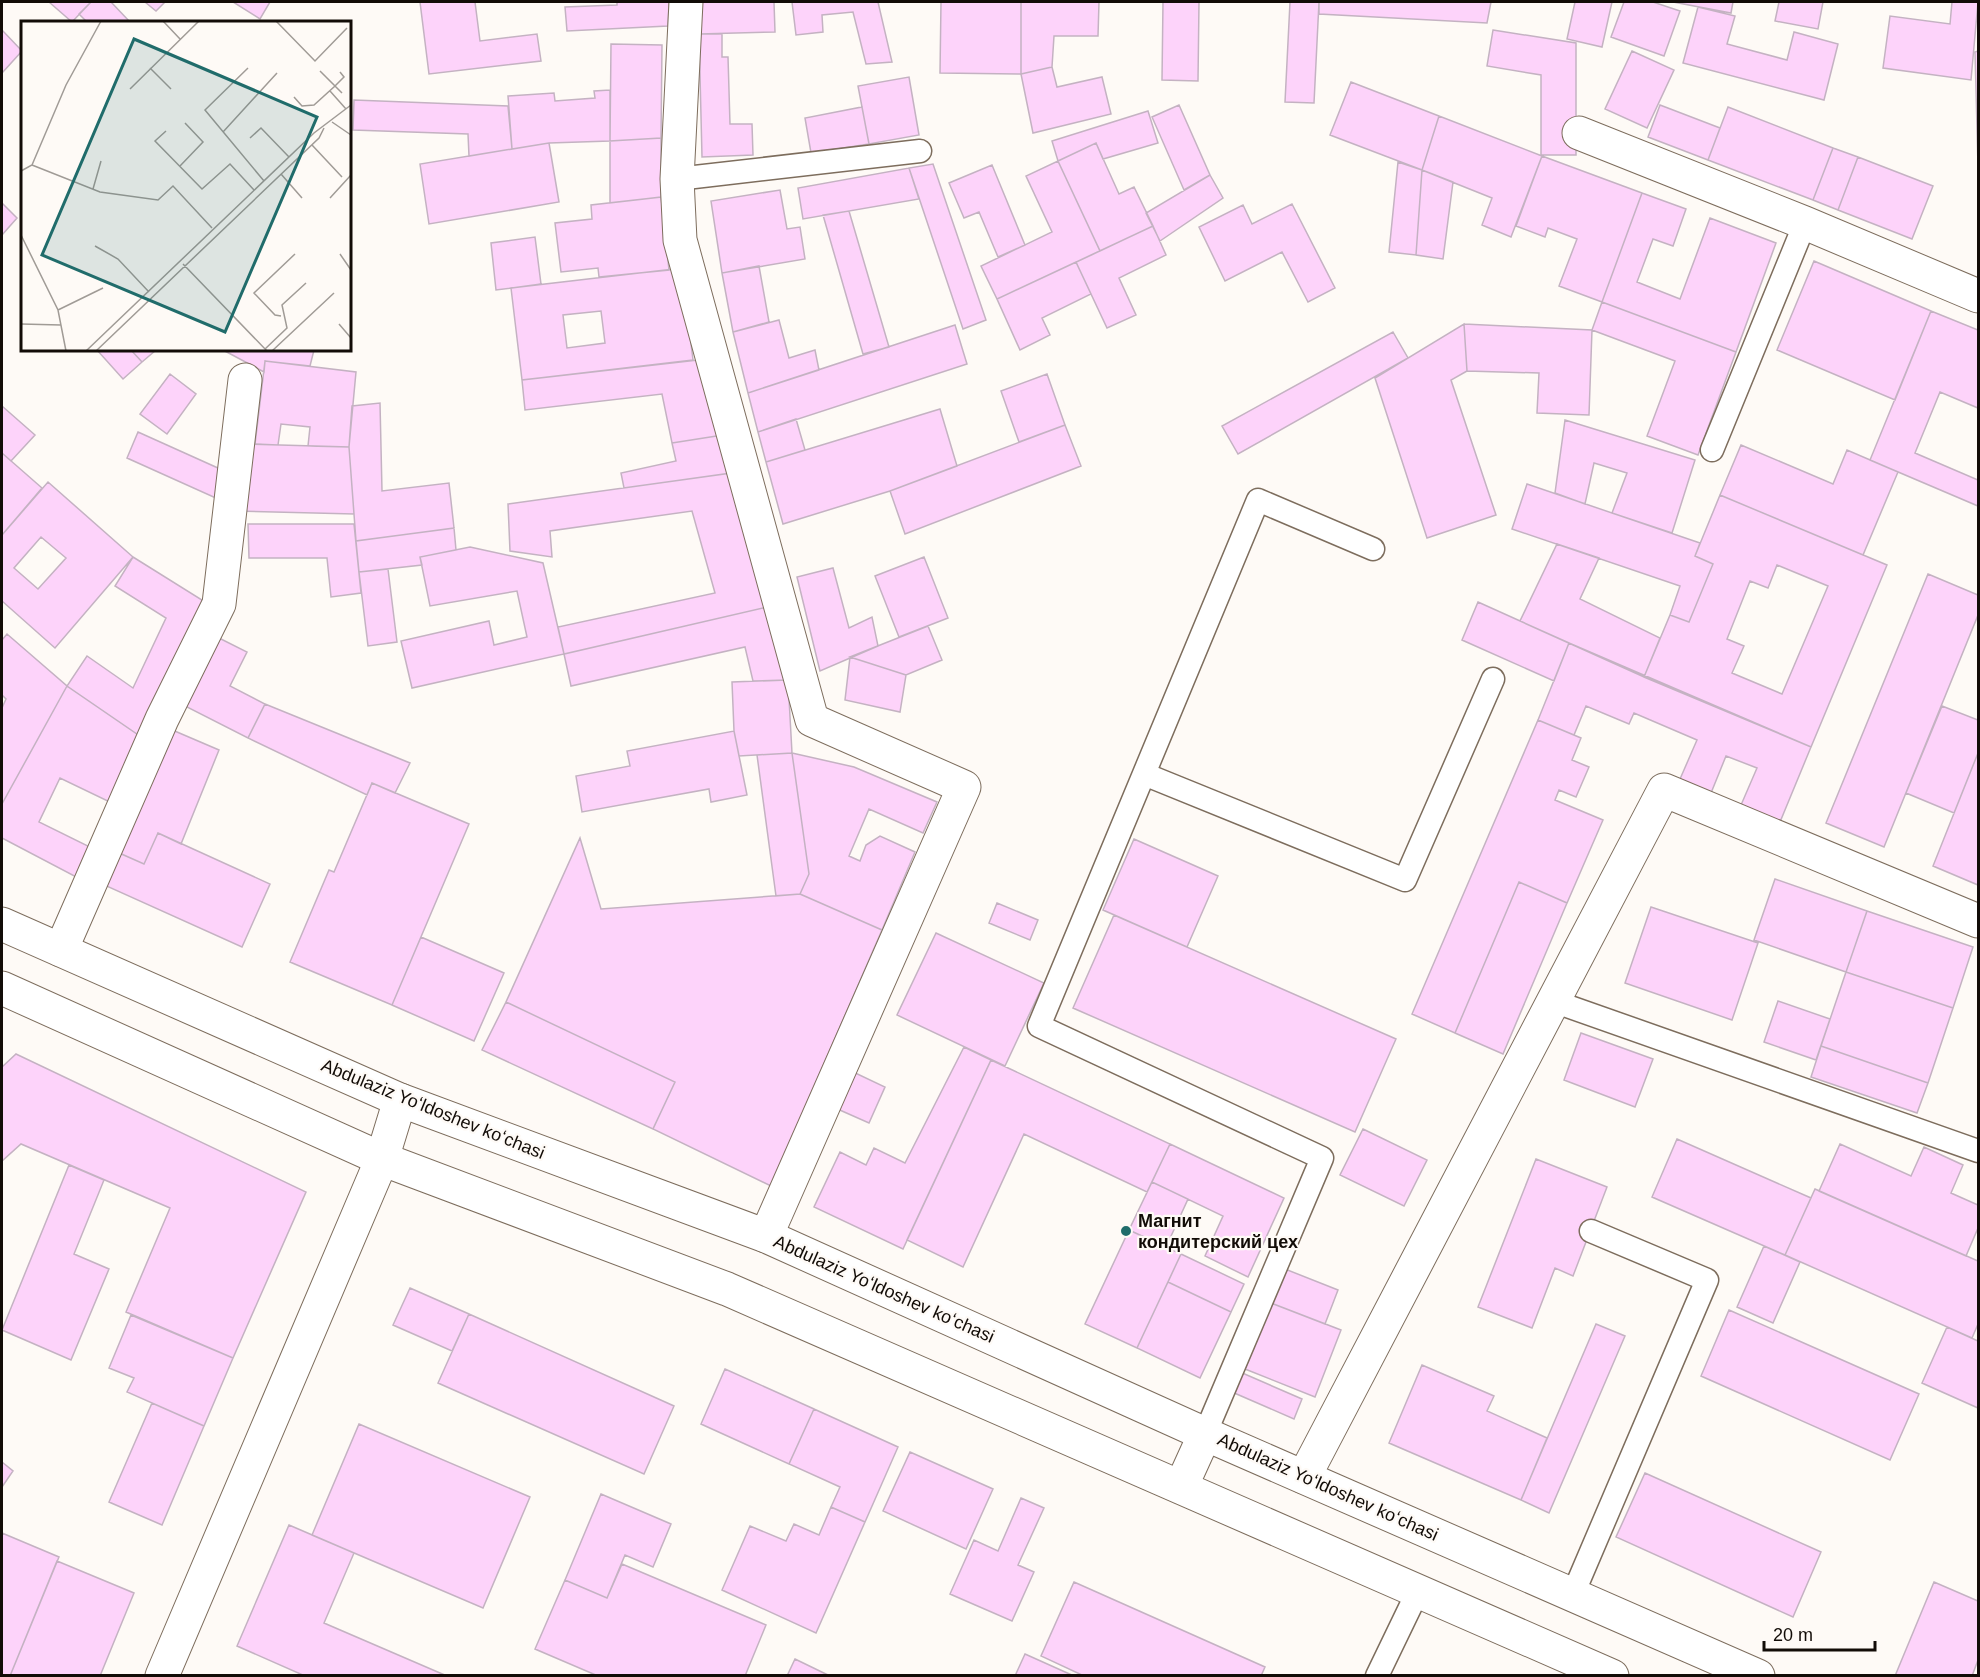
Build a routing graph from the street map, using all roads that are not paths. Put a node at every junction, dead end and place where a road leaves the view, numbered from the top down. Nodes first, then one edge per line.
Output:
1 (687, 2) edge
2 (1579, 133) dead end
3 (920, 151) dead end
4 (677, 179) junction
5 (1805, 223) junction
6 (1978, 296) edge
7 (245, 380) dead end
8 (1712, 450) dead end
9 (1373, 549) dead end
10 (1493, 679) dead end
11 (1144, 774) junction
12 (1978, 921) edge
13 (2, 924) edge
14 (61, 950) junction
15 (2, 988) edge
16 (1553, 1002) junction
17 (400, 1100) junction
18 (1978, 1152) edge
19 (382, 1160) junction
20 (1591, 1231) dead end
21 (766, 1236) junction
22 (1204, 1434) junction
23 (1304, 1477) junction
24 (1181, 1487) junction
25 (1418, 1591) junction
26 (1573, 1594) junction
27 (162, 1676) edge
28 (1377, 1676) edge
29 (1612, 1676) edge
30 (1758, 1676) edge

1 - 4 street
2 - 5 street
3 - 4 lane
4 - 21 street
5 - 6 street
5 - 8 lane
7 - 14 street
9 - 11 lane
10 - 11 lane
11 - 22 lane
12 - 16 street
13 - 14 street, Abdulaziz Yoʻldoshev koʻchasi
14 - 17 street, Abdulaziz Yoʻldoshev koʻchasi
15 - 19 street
16 - 18 lane
16 - 23 street
17 - 19 street
17 - 21 street, Abdulaziz Yoʻldoshev koʻchasi
19 - 24 street
19 - 27 street
20 - 26 lane
21 - 22 street, Abdulaziz Yoʻldoshev koʻchasi
22 - 23 street, Abdulaziz Yoʻldoshev koʻchasi
22 - 24 street
23 - 26 street, Abdulaziz Yoʻldoshev koʻchasi
24 - 25 street
25 - 28 lane
25 - 29 street
26 - 30 street, Abdulaziz Yoʻldoshev koʻchasi

